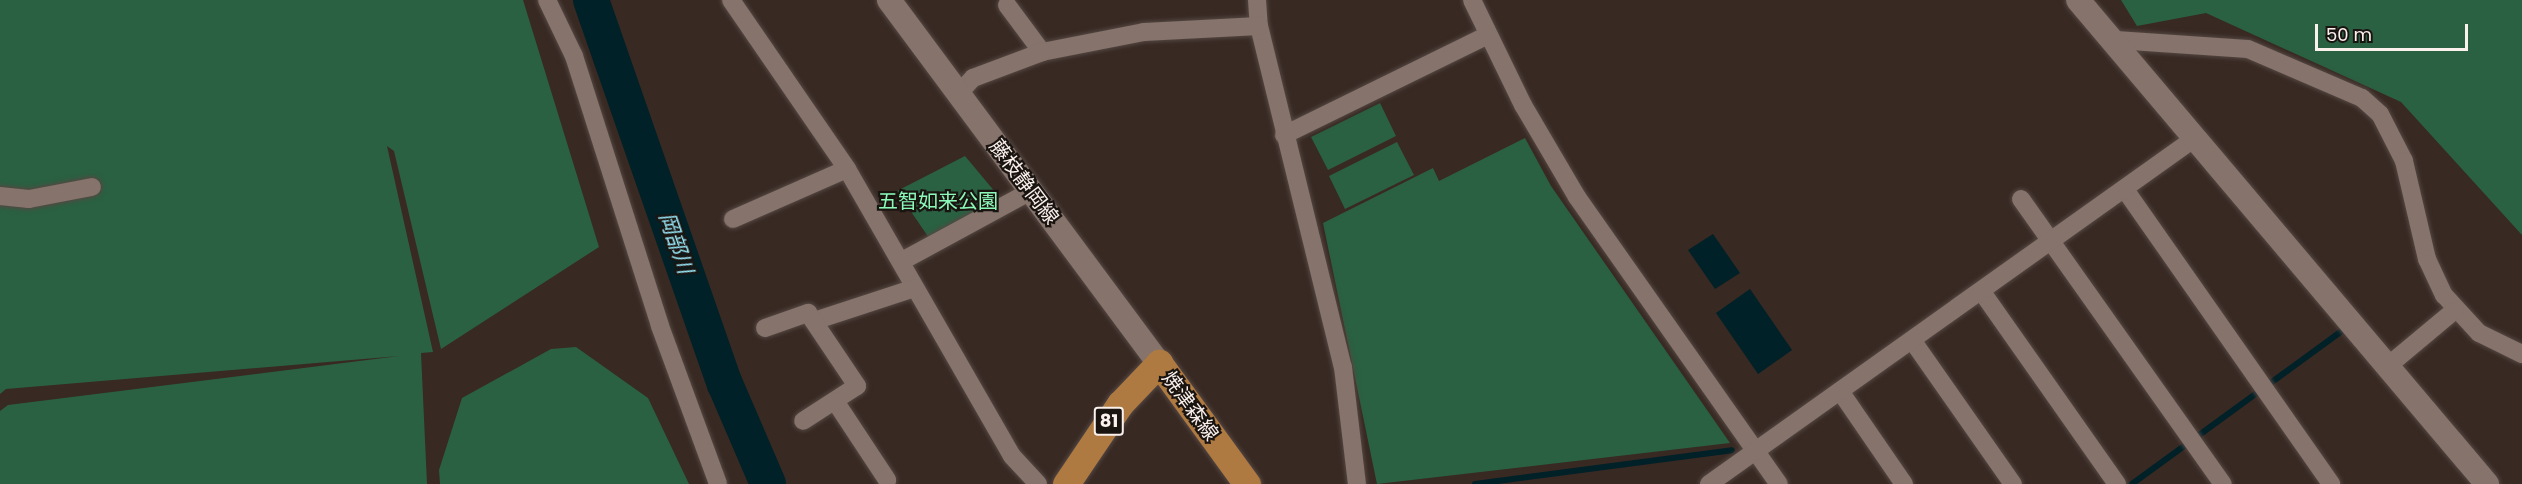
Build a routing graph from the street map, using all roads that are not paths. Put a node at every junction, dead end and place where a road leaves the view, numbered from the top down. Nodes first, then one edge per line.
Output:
1 (547, 0) edge
2 (731, 0) edge
3 (889, 0) edge
4 (1257, 0) edge
5 (1472, 0) edge
6 (2078, 0) edge
7 (1007, 4) dead end
8 (1258, 26) junction
9 (1488, 35) junction
10 (2116, 40) junction
11 (1042, 52) junction
12 (958, 93) junction
13 (1284, 135) junction
14 (2195, 138) junction
15 (847, 169) junction
16 (92, 187) dead end
17 (1030, 191) junction
18 (2126, 191) junction
19 (0, 196) edge
20 (2021, 199) dead end
21 (733, 219) dead end
22 (2054, 241) junction
23 (902, 261) junction
24 (915, 288) junction
25 (1982, 292) junction
26 (2456, 310) junction
27 (814, 321) junction
28 (765, 328) dead end
29 (1912, 340) junction
30 (2522, 354) edge
31 (1159, 363) junction
32 (2389, 365) junction
33 (1840, 391) junction
34 (835, 401) junction
35 (802, 420) dead end
36 (1756, 451) junction
37 (887, 480) dead end
38 (1713, 483) edge
39 (718, 484) edge
40 (1038, 484) edge
41 (1066, 484) edge
42 (1247, 484) edge
43 (1357, 484) edge
44 (1779, 484) edge
45 (1904, 484) edge
46 (2013, 484) edge
47 (2117, 484) edge
48 (2223, 484) edge
49 (2331, 484) edge
50 (2487, 484) edge

1 - 39 street
2 - 15 street
3 - 12 street, 藤枝静岡線
4 - 8 street
5 - 9 street
6 - 10 street
7 - 11 street
8 - 11 street
8 - 13 street
9 - 13 street
9 - 36 street
10 - 14 street
10 - 26 street
11 - 12 street
12 - 17 street, 藤枝静岡線
13 - 43 street
14 - 18 street
14 - 32 street
15 - 21 street
15 - 23 street
16 - 19 street
17 - 23 street
17 - 31 street, 藤枝静岡線
18 - 22 street
18 - 49 street
20 - 22 street
22 - 25 street
22 - 48 street
23 - 24 street
24 - 27 street
24 - 40 street
25 - 29 street
25 - 47 street
26 - 30 street
26 - 32 street
27 - 28 street
27 - 34 street
29 - 33 street
29 - 46 street
31 - 41 main road, 焼津森線 / 81
31 - 42 main road, 焼津森線
32 - 50 street
33 - 36 street
33 - 45 street
34 - 35 street
34 - 37 street
36 - 38 street
36 - 44 street

